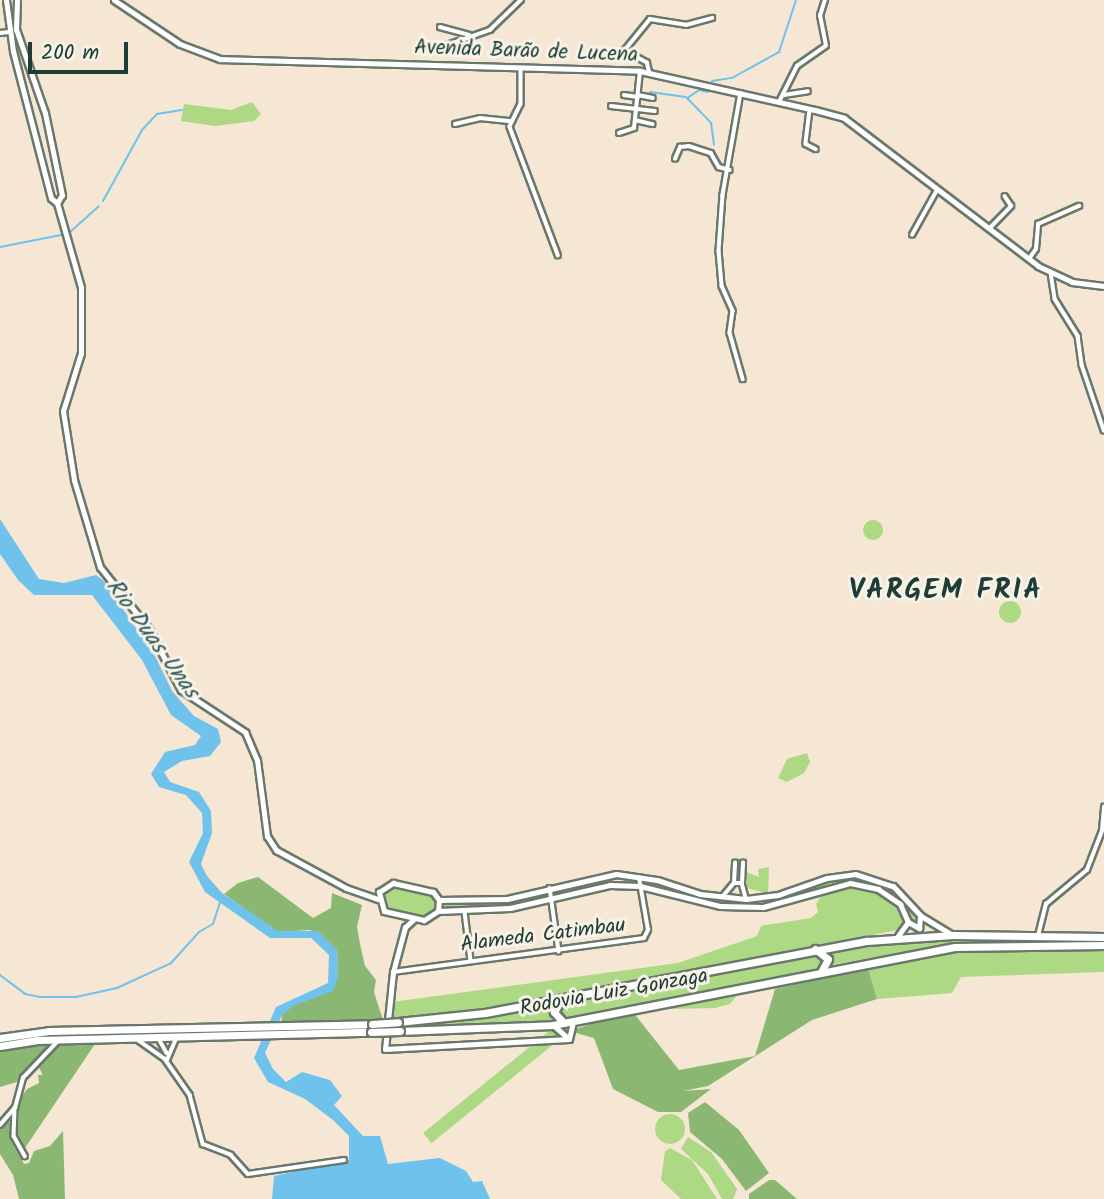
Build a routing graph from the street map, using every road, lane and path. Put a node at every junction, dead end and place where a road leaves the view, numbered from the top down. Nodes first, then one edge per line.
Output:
1 (6, 0) edge
2 (17, 0) edge
3 (114, 0) edge
4 (521, 0) edge
5 (825, 0) edge
6 (712, 18) dead end
7 (440, 27) dead end
8 (9, 32) junction
9 (0, 33) edge
10 (471, 36) junction
11 (445, 46) dead end
12 (521, 66) junction
13 (640, 71) junction
14 (649, 72) junction
15 (808, 91) dead end
16 (741, 93) junction
17 (624, 95) dead end
18 (783, 95) junction
19 (638, 96) junction
20 (653, 98) dead end
21 (779, 102) junction
22 (611, 106) dead end
23 (636, 109) junction
24 (810, 109) junction
25 (655, 111) dead end
26 (635, 120) junction
27 (511, 121) junction
28 (455, 124) dead end
29 (653, 124) dead end
30 (619, 134) dead end
31 (816, 149) dead end
32 (675, 159) dead end
33 (730, 170) junction
34 (937, 190) junction
35 (1005, 197) dead end
36 (57, 202) junction
37 (1079, 206) dead end
38 (989, 229) junction
39 (912, 235) dead end
40 (558, 255) dead end
41 (1029, 259) junction
42 (1051, 273) junction
43 (1104, 286) edge
44 (743, 379) dead end
45 (1104, 430) edge
46 (1104, 807) edge
47 (639, 876) junction
48 (734, 883) junction
49 (742, 883) junction
50 (640, 886) junction
51 (678, 887) junction
52 (550, 888) junction
53 (746, 891) junction
54 (778, 895) junction
55 (675, 896) junction
56 (721, 897) junction
57 (761, 897) junction
58 (552, 898) junction
59 (378, 899) junction
60 (746, 899) junction
61 (439, 900) junction
62 (779, 904) junction
63 (745, 908) junction
64 (438, 911) junction
65 (465, 912) junction
66 (919, 914) junction
67 (400, 916) junction
68 (414, 919) junction
69 (908, 922) junction
70 (405, 927) junction
71 (953, 935) junction
72 (1038, 936) junction
73 (897, 937) junction
74 (1104, 937) edge
75 (1104, 945) edge
76 (809, 949) junction
77 (559, 951) junction
78 (471, 961) junction
79 (393, 972) junction
80 (813, 974) junction
81 (565, 998) junction
82 (571, 1021) junction
83 (553, 1024) junction
84 (372, 1028) junction
85 (256, 1030) junction
86 (181, 1036) junction
87 (157, 1037) junction
88 (0, 1038) edge
89 (132, 1038) junction
90 (569, 1039) junction
91 (59, 1040) junction
92 (0, 1046) edge
93 (168, 1052) junction
94 (163, 1058) junction
95 (167, 1062) junction
96 (15, 1108) junction
97 (0, 1125) edge
98 (24, 1156) dead end
99 (344, 1160) dead end

1 - 8 main road
2 - 36 main road
3 - 12 main road, Avenida Barão de Lucena
4 - 10 street
5 - 18 street
6 - 14 street
7 - 10 street
8 - 9 street
8 - 36 main road
10 - 11 street
12 - 13 main road, Avenida Barão de Lucena
12 - 27 street
13 - 14 main road, Avenida Barão de Lucena
13 - 19 street
14 - 16 main road, Avenida Barão de Lucena
15 - 18 street
16 - 21 main road, Avenida Barão de Lucena
16 - 33 street
17 - 19 street
18 - 21 street
19 - 20 street
19 - 23 street
21 - 24 main road, Avenida Barão de Lucena
22 - 23 street
23 - 25 street
23 - 26 street
24 - 31 street
24 - 34 main road, Avenida Barão de Lucena
26 - 29 street
26 - 30 street
27 - 28 street
27 - 40 street
32 - 33 street
33 - 44 street
34 - 38 main road, Avenida Barão de Lucena
34 - 39 street
35 - 38 street
36 - 59 main road
37 - 41 street
38 - 41 main road, Avenida Barão de Lucena
41 - 42 main road, Avenida Barão de Lucena
42 - 43 main road, Avenida Barão de Lucena
42 - 45 street
46 - 72 street
47 - 50 street
47 - 51 main road
47 - 52 main road
48 - 49 street
48 - 49 street
48 - 56 street
49 - 53 street
50 - 55 main road
50 - 58 main road
50 - 77 street, Alameda Catimbau
51 - 55 street
51 - 56 main road
52 - 58 street
52 - 61 main road
53 - 57 street
53 - 60 street
54 - 57 main road
54 - 62 street
54 - 66 main road
55 - 63 main road
56 - 60 main road
57 - 60 main road
58 - 65 main road
58 - 77 street
59 - 61 main road
59 - 67 main road
60 - 63 street
61 - 64 main road
62 - 63 main road
62 - 69 main road
64 - 65 main road
64 - 68 main road
65 - 78 street
66 - 69 main road
66 - 71 main road
67 - 68 main road
67 - 70 main road
68 - 70 main road
69 - 73 main road
70 - 79 main road
71 - 72 highway, Rodovia Luiz Gonzaga
71 - 73 highway, Rodovia Luiz Gonzaga
72 - 74 highway, Rodovia Luiz Gonzaga
73 - 76 highway, Rodovia Luiz Gonzaga
75 - 80 highway, Rodovia Luiz Gonzaga
76 - 80 highway
76 - 81 highway, Rodovia Luiz Gonzaga
77 - 78 street, Alameda Catimbau
78 - 79 street, Alameda Catimbau
79 - 90 main road
80 - 82 highway, Rodovia Luiz Gonzaga
81 - 82 highway
81 - 84 highway, Rodovia Luiz Gonzaga, bridge
82 - 83 highway, Rodovia Luiz Gonzaga
82 - 90 main road
83 - 84 highway, Rodovia Luiz Gonzaga, bridge
83 - 90 main road
84 - 85 highway, Rodovia Luiz Gonzaga
85 - 86 highway, Rodovia Luiz Gonzaga
85 - 88 highway, Rodovia Luiz Gonzaga
86 - 87 highway, Rodovia Luiz Gonzaga
86 - 93 street
87 - 89 highway, Rodovia Luiz Gonzaga
87 - 93 street
89 - 91 highway, Rodovia Luiz Gonzaga
89 - 94 street
91 - 92 highway, Rodovia Luiz Gonzaga
91 - 96 street
93 - 94 street
93 - 95 street
94 - 95 street
95 - 99 street
96 - 97 street
96 - 98 street

